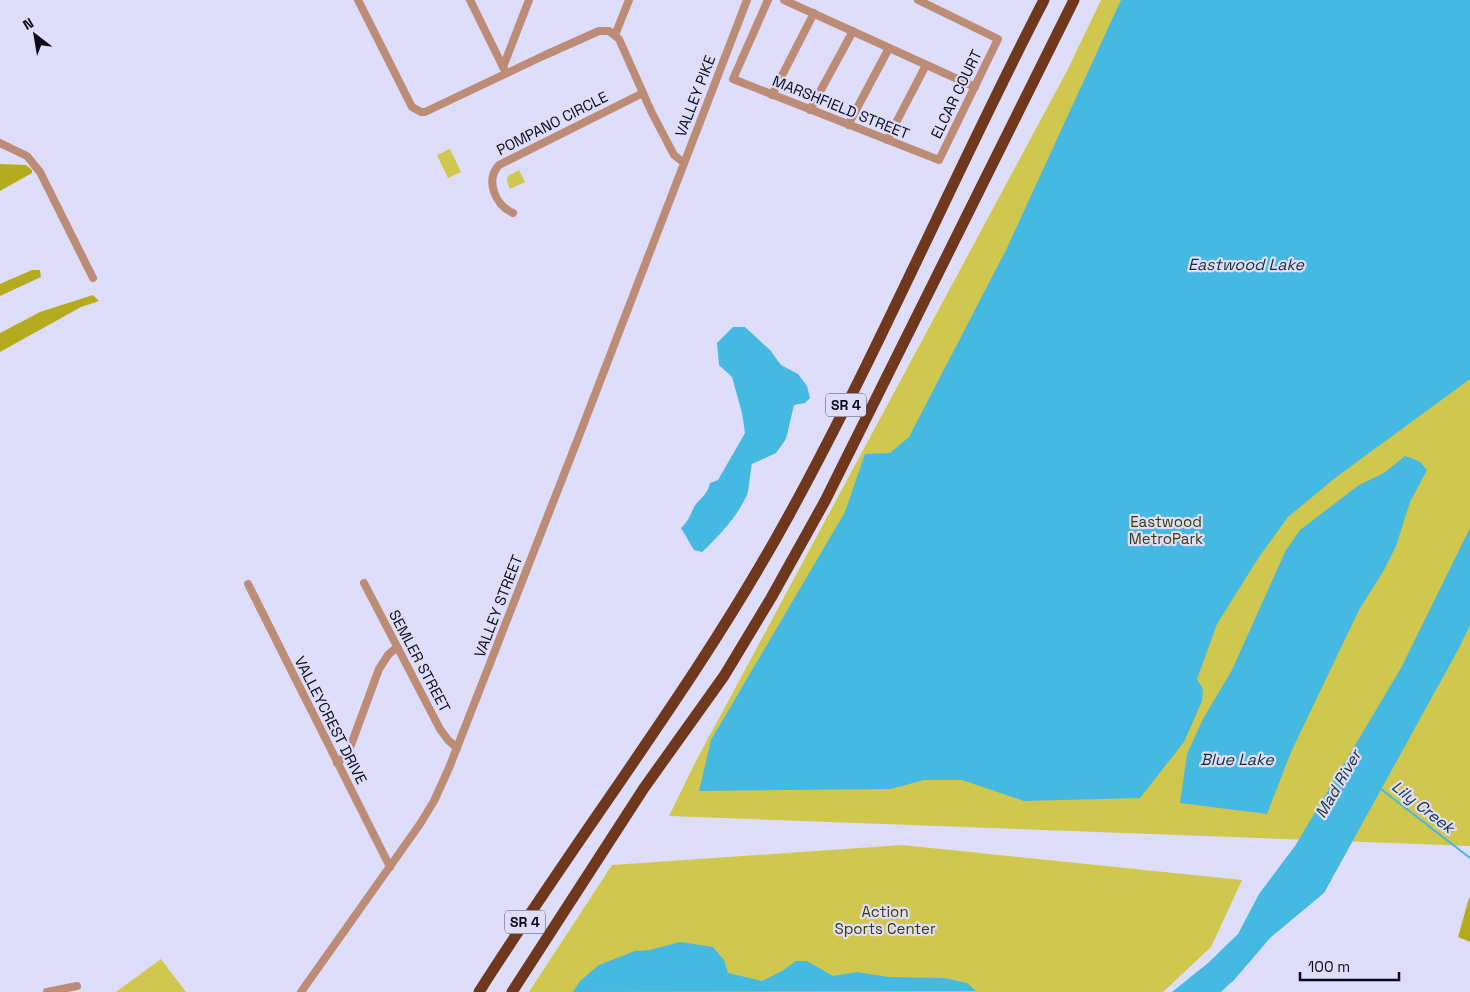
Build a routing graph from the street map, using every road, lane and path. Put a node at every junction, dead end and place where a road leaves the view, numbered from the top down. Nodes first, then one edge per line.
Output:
1 (358, 0) edge
2 (470, 0) edge
3 (529, 0) edge
4 (629, 0) edge
5 (747, 0) edge
6 (768, 0) edge
7 (784, 0) edge
8 (918, 0) edge
9 (1044, 0) edge
10 (1074, 0) edge
11 (814, 14) junction
12 (853, 31) junction
13 (616, 34) junction
14 (889, 48) junction
15 (926, 65) junction
16 (505, 70) junction
17 (975, 87) junction
18 (642, 93) junction
19 (772, 95) junction
20 (810, 110) junction
21 (848, 125) junction
22 (887, 140) junction
23 (0, 143) edge
24 (939, 160) joint
25 (684, 163) junction
26 (669, 203) joint
27 (513, 213) dead end
28 (93, 278) dead end
29 (364, 583) dead end
30 (248, 584) dead end
31 (397, 647) junction
32 (457, 748) junction
33 (338, 763) junction
34 (390, 868) junction
35 (77, 986) dead end
36 (47, 992) edge
37 (301, 992) edge
38 (479, 992) edge
39 (512, 992) edge

1 - 16 street
2 - 16 street
3 - 16 street
4 - 13 street
5 - 25 street, VALLEY PIKE
6 - 19 street, MARSHFIELD STREET
7 - 11 street
8 - 17 street, ELCAR COURT
9 - 38 highway, SR 4
10 - 39 highway, SR 4
11 - 12 street
11 - 19 street
12 - 14 street
12 - 20 street
13 - 16 street
13 - 18 street
14 - 15 street
14 - 21 street
15 - 17 street
15 - 22 street
17 - 24 street, ELCAR COURT
18 - 25 street
18 - 27 street, POMPANO CIRCLE
19 - 20 street, MARSHFIELD STREET
20 - 21 street, MARSHFIELD STREET
21 - 22 street, MARSHFIELD STREET
22 - 24 street, MARSHFIELD STREET
23 - 28 street
25 - 26 street, VALLEY PIKE
26 - 32 street, VALLEY STREET
29 - 31 street, SEMLER STREET
30 - 33 street, VALLEYCREST DRIVE
31 - 32 street, SEMLER STREET
31 - 33 street
32 - 34 street, VALLEY STREET
33 - 34 street, VALLEYCREST DRIVE
34 - 37 street, VALLEY STREET
35 - 36 street

